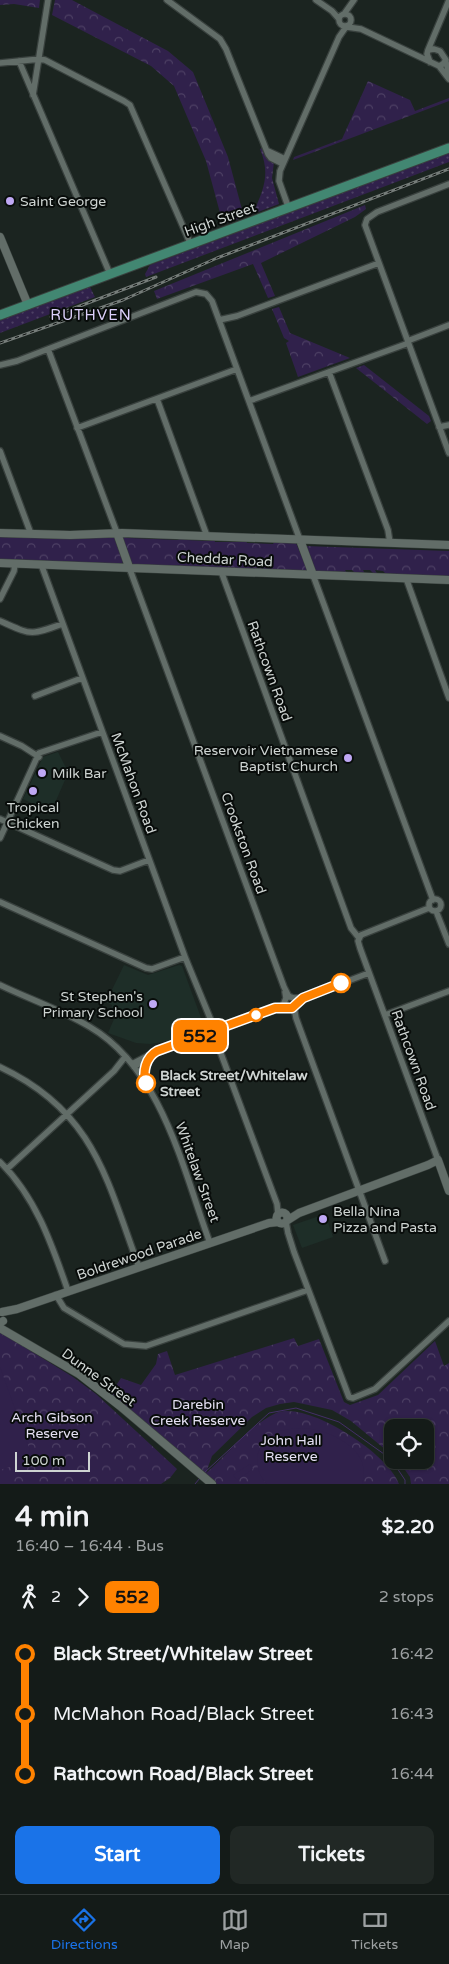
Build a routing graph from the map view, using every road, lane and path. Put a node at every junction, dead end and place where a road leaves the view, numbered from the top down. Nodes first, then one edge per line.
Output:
1 (48, 0) edge
2 (167, 0) edge
3 (316, 0) edge
4 (354, 0) edge
5 (449, 0) edge
6 (345, 21) junction
7 (434, 34) junction
8 (436, 49) junction
9 (408, 50) junction
10 (428, 51) junction
11 (446, 53) edge
12 (40, 59) junction
13 (447, 60) edge
14 (19, 61) junction
15 (430, 62) junction
16 (0, 63) edge
17 (438, 66) junction
18 (449, 74) edge
19 (449, 79) edge
20 (34, 95) junction
21 (449, 148) edge
22 (284, 161) junction
23 (449, 184) edge
24 (289, 208) junction
25 (0, 237) edge
26 (191, 245) junction
27 (379, 263) junction
28 (110, 274) junction
29 (28, 305) junction
30 (0, 315) edge
31 (220, 322) junction
32 (449, 325) edge
33 (408, 342) junction
34 (48, 348) junction
35 (0, 365) edge
36 (237, 369) junction
37 (329, 372) junction
38 (157, 399) junction
39 (249, 401) junction
40 (449, 425) edge
41 (439, 426) junction
42 (77, 428) junction
43 (0, 451) edge
44 (449, 453) edge
45 (0, 532) edge
46 (117, 533) junction
47 (31, 534) junction
48 (208, 536) junction
49 (300, 540) junction
50 (390, 543) junction
51 (449, 545) edge
52 (0, 563) edge
53 (15, 563) junction
54 (41, 564) junction
55 (129, 567) junction
56 (221, 571) junction
57 (313, 575) junction
58 (406, 578) junction
59 (449, 580) edge
60 (0, 599) edge
61 (0, 621) edge
62 (62, 624) junction
63 (82, 678) junction
64 (35, 696) dead end
65 (449, 698) edge
66 (102, 732) junction
67 (0, 736) edge
68 (39, 757) junction
69 (0, 818) edge
70 (8, 822) junction
71 (0, 838) edge
72 (149, 860) junction
73 (433, 900) junction
74 (448, 901) edge
75 (0, 902) edge
76 (441, 903) junction
77 (429, 908) junction
78 (436, 911) junction
79 (360, 936) junction
80 (449, 944) edge
81 (185, 957) junction
82 (369, 973) junction
83 (0, 985) edge
84 (449, 991) edge
85 (290, 1003) junction
86 (385, 1015) junction
87 (213, 1031) junction
88 (152, 1054) junction
89 (130, 1062) junction
90 (0, 1067) edge
91 (145, 1081) junction
92 (67, 1114) junction
93 (0, 1162) edge
94 (438, 1162) junction
95 (7, 1169) junction
96 (449, 1190) edge
97 (359, 1191) junction
98 (282, 1218) junction
99 (210, 1242) junction
100 (385, 1261) dead end
101 (139, 1267) junction
102 (308, 1290) junction
103 (68, 1291) junction
104 (56, 1295) junction
105 (2, 1319) edge
106 (449, 1322) edge
107 (211, 1483) edge

1 - 12 street
2 - 22 street
3 - 6 street
4 - 6 street
5 - 7 street
6 - 9 street
6 - 22 street
7 - 8 street
7 - 10 street
8 - 10 street
8 - 11 street
9 - 10 street
9 - 15 street
10 - 15 street
11 - 13 street
12 - 14 street
12 - 20 street
12 - 26 street
13 - 17 street
13 - 18 street
14 - 16 street
14 - 20 street
15 - 17 street
17 - 19 street
20 - 28 street
21 - 24 main road, High Street
22 - 24 street
23 - 27 street
24 - 26 main road, High Street
25 - 29 main road
26 - 28 main road, High Street
27 - 31 street
27 - 33 street
28 - 29 main road, High Street
29 - 30 main road, High Street
31 - 34 street
31 - 36 street
32 - 33 street
33 - 37 street
33 - 41 street
34 - 35 street
34 - 42 street
36 - 38 street
36 - 39 street
37 - 39 street
37 - 50 street
38 - 42 street
38 - 48 street
39 - 49 street
40 - 41 street
41 - 44 street
42 - 46 street
43 - 47 street
45 - 47 main road, Cheddar Road
46 - 47 main road, Cheddar Road
46 - 48 main road, Cheddar Road
46 - 55 main road
48 - 49 main road, Cheddar Road
49 - 50 main road, Cheddar Road
49 - 57 main road
50 - 51 main road, Cheddar Road
52 - 53 main road, Cheddar Road
53 - 54 main road, Cheddar Road
53 - 60 street
54 - 55 main road, Cheddar Road
54 - 62 street, McMahon Road
55 - 56 main road, Cheddar Road
55 - 85 street, Crookston Road
56 - 57 main road, Cheddar Road
56 - 79 street, Rathcown Road
57 - 58 main road, Cheddar Road
57 - 73 street
58 - 59 main road, Cheddar Road
58 - 65 street
61 - 62 street
62 - 63 street, McMahon Road
63 - 64 street
63 - 66 street, McMahon Road
66 - 68 street
66 - 72 street, McMahon Road
67 - 68 street
68 - 70 street
69 - 70 street
70 - 71 street
70 - 72 street
72 - 81 street, McMahon Road
73 - 76 street
73 - 77 street
74 - 76 street
75 - 81 street
76 - 78 street
77 - 78 street
77 - 79 street
78 - 80 street
79 - 82 street, Rathcown Road
81 - 87 street, McMahon Road
82 - 85 street
82 - 86 street, Rathcown Road
83 - 89 street, Whitelaw Street
84 - 86 street
85 - 87 street
85 - 97 street, Crookston Road
86 - 94 street, Rathcown Road
87 - 88 street
87 - 98 street, McMahon Road
88 - 89 street
88 - 91 street
89 - 91 street, Whitelaw Street
89 - 92 street
90 - 92 street
91 - 99 street, Whitelaw Street
92 - 95 street
92 - 101 street
93 - 95 street
94 - 96 main road, Rathcown Road
94 - 97 main road, Boldrewood Parade
95 - 103 street
97 - 98 main road, Boldrewood Parade
97 - 100 street, Crookston Road
98 - 99 main road, Boldrewood Parade
98 - 102 street, McMahon Road
99 - 101 main road, Boldrewood Parade
101 - 103 main road, Boldrewood Parade
102 - 104 street
102 - 106 street, McMahon Road
103 - 104 main road, Boldrewood Parade
104 - 105 main road, Boldrewood Parade
105 - 107 main road, Dunne Street

